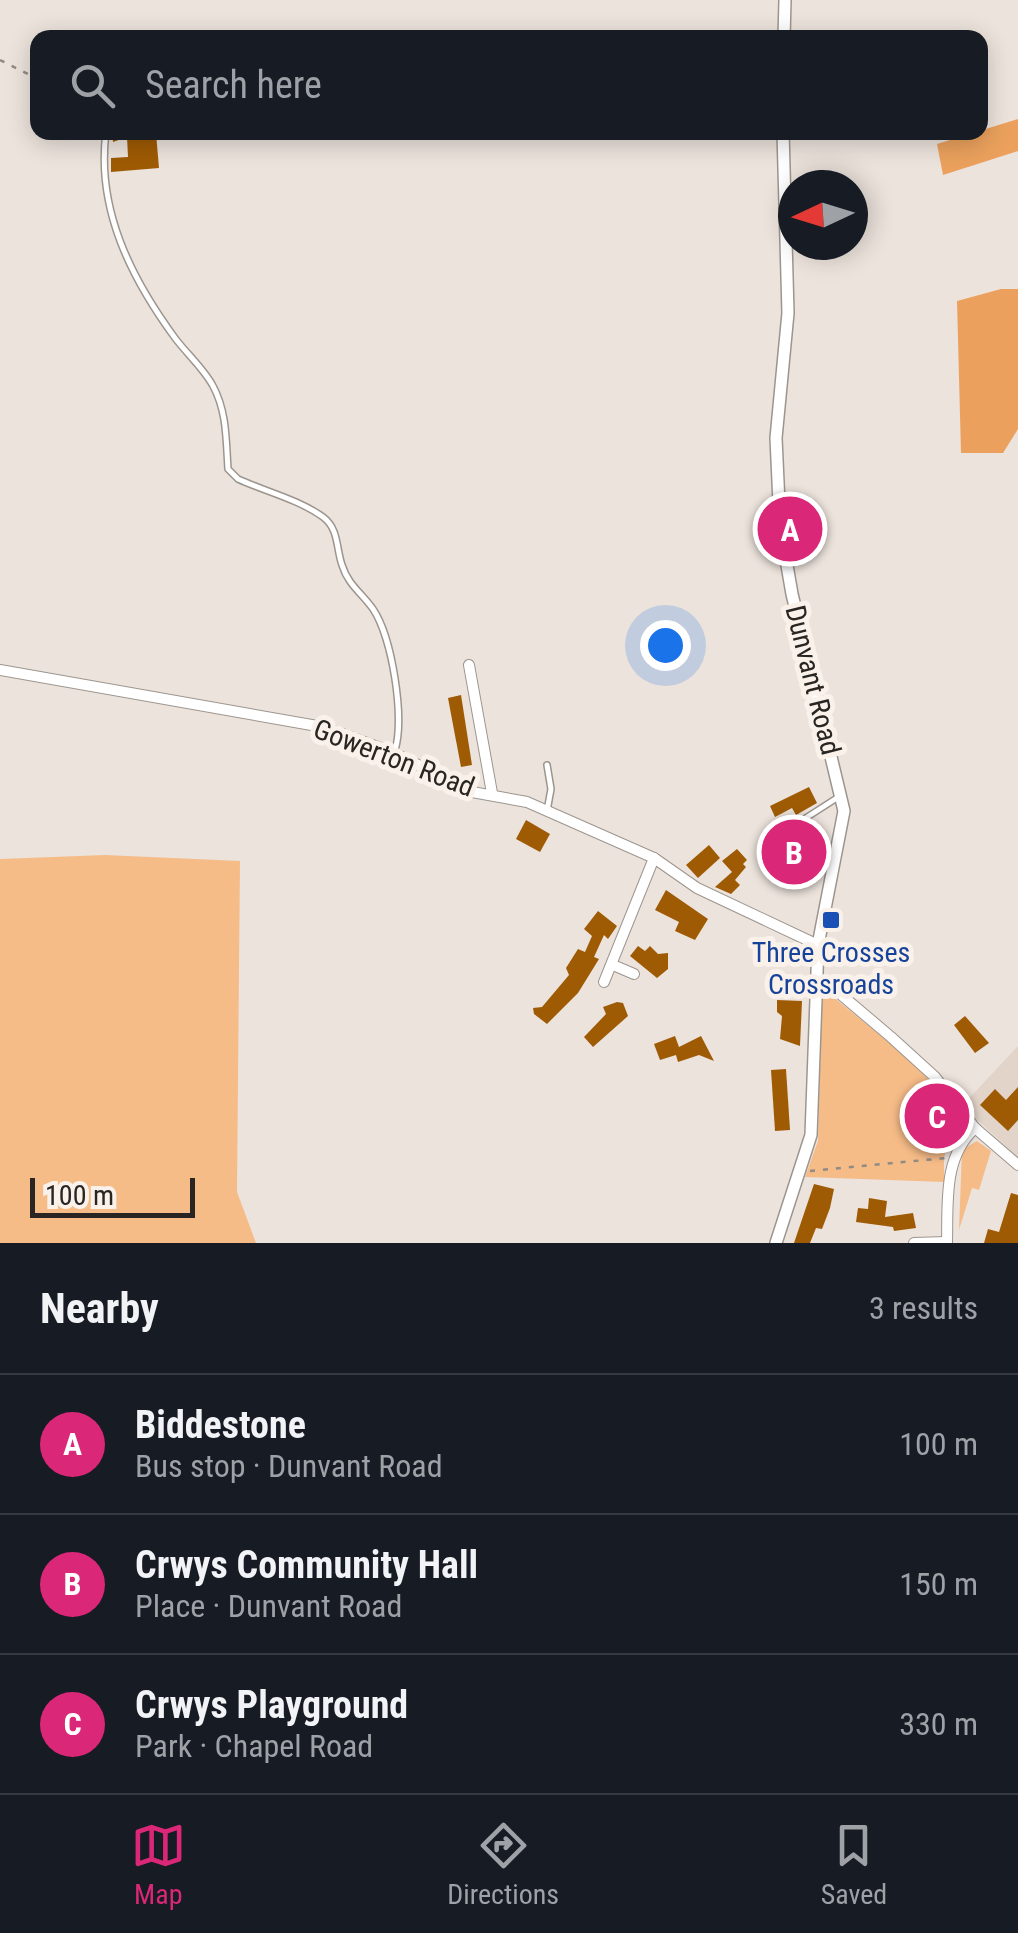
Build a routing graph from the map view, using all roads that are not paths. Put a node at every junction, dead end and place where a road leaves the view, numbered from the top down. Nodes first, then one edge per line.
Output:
1 (785, 0) edge
2 (784, 30) edge
3 (106, 140) edge
4 (784, 140) edge
5 (469, 665) dead end
6 (0, 670) edge
7 (394, 753) junction
8 (547, 765) dead end
9 (492, 793) junction
10 (843, 794) junction
11 (547, 811) junction
12 (773, 839) dead end
13 (654, 858) junction
14 (818, 945) junction
15 (614, 965) junction
16 (634, 974) dead end
17 (604, 982) dead end
18 (816, 985) junction
19 (975, 1128) junction
20 (1018, 1165) edge
21 (947, 1242) edge
22 (776, 1243) edge
23 (914, 1243) edge

1 - 2 street
3 - 7 lane
4 - 10 street, Dunvant Road
5 - 9 street
6 - 7 street, Gowerton Road
7 - 9 street, Gowerton Road
8 - 11 lane
9 - 11 street, Gowerton Road
10 - 12 lane
10 - 14 street, Dunvant Road
11 - 13 street, Gowerton Road
13 - 14 street, Gowerton Road
13 - 15 street
14 - 18 street, Dunvant Road
15 - 16 street
15 - 17 street
18 - 19 street
18 - 22 street, Dunvant Road
19 - 20 street
19 - 21 street
21 - 23 street

